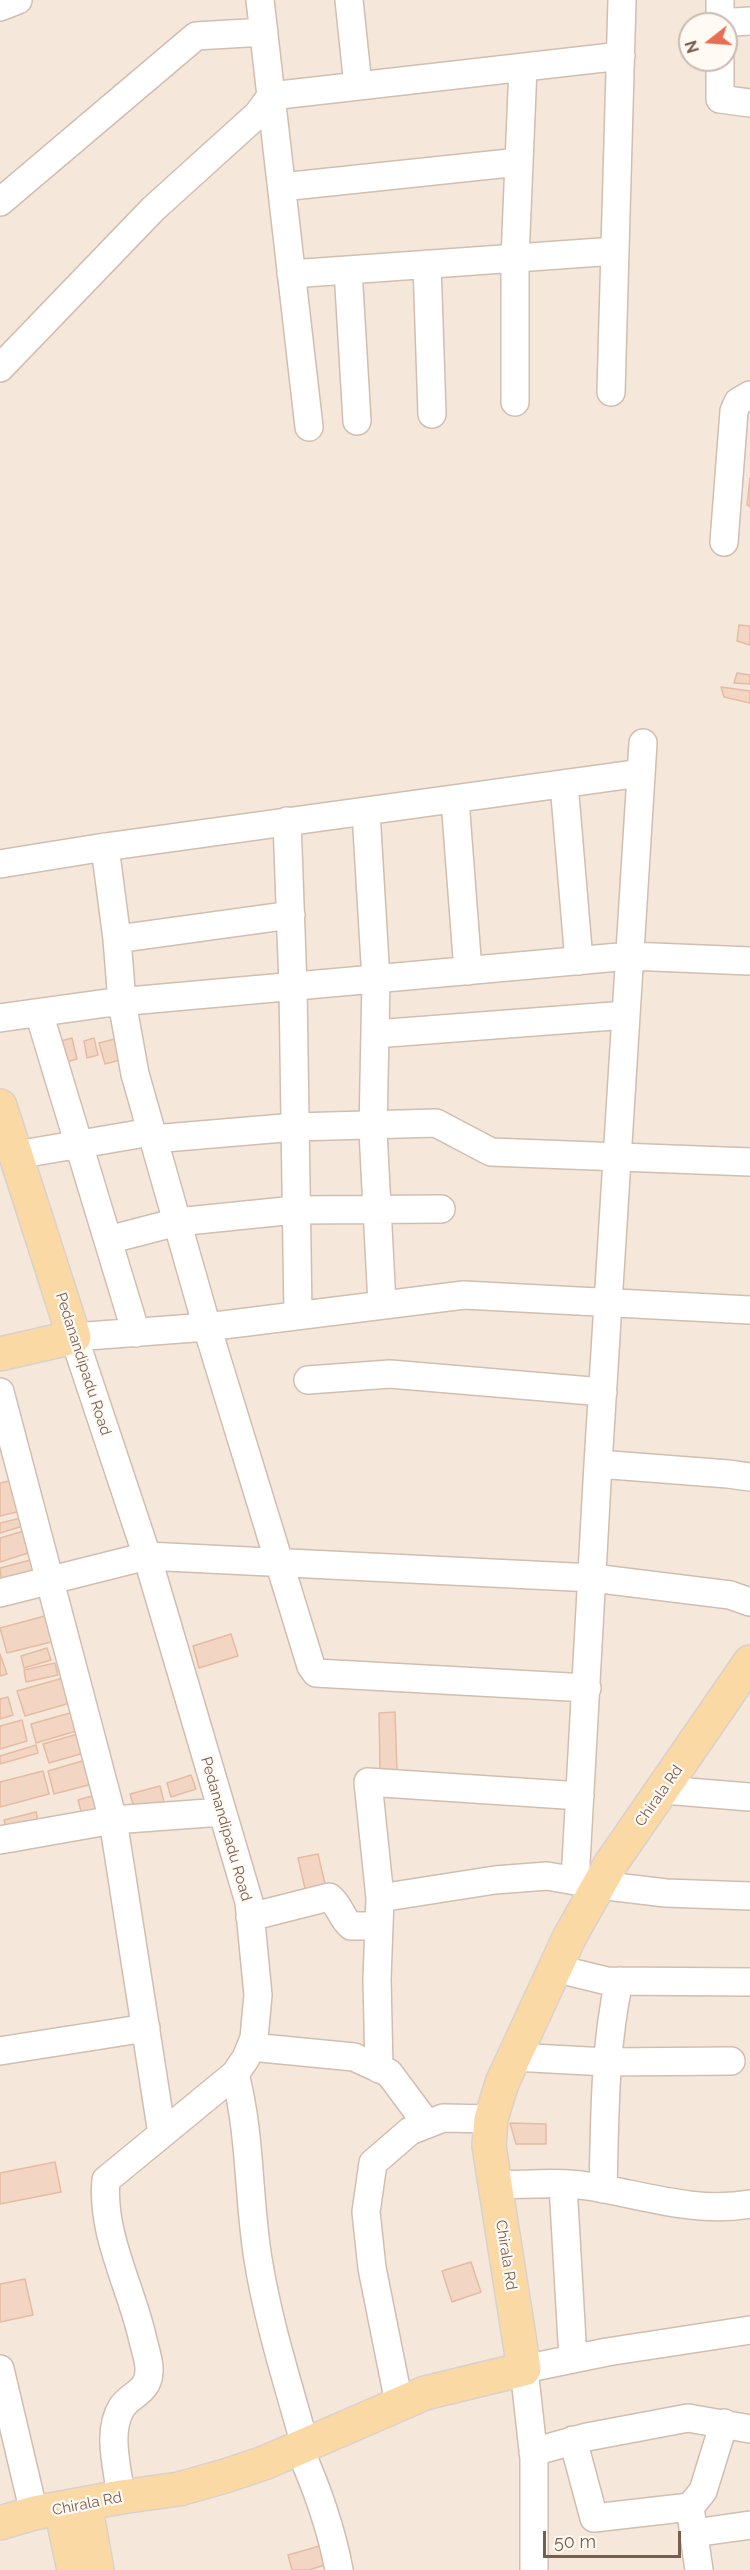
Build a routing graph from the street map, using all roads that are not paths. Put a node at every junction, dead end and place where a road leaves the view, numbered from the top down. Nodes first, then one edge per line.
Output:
1 (18, 0) edge
2 (260, 0) edge
3 (350, 0) edge
4 (622, 0) edge
5 (0, 7) edge
6 (264, 32) junction
7 (621, 56) junction
8 (523, 67) junction
9 (720, 72) edge
10 (358, 86) junction
11 (271, 96) junction
12 (750, 103) edge
13 (519, 162) junction
14 (282, 187) junction
15 (0, 202) edge
16 (615, 251) junction
17 (515, 258) junction
18 (427, 264) junction
19 (348, 270) junction
20 (291, 274) junction
21 (0, 368) edge
22 (611, 392) dead end
23 (750, 395) edge
24 (515, 402) dead end
25 (432, 414) dead end
26 (357, 421) dead end
27 (309, 427) dead end
28 (724, 542) dead end
29 (643, 743) dead end
30 (641, 773) junction
31 (564, 784) junction
32 (456, 800) junction
33 (366, 812) junction
34 (287, 821) junction
35 (105, 847) junction
36 (0, 864) edge
37 (291, 915) junction
38 (117, 939) junction
39 (630, 956) junction
40 (579, 961) junction
41 (750, 961) edge
42 (468, 971) junction
43 (376, 980) junction
44 (294, 987) junction
45 (122, 1002) junction
46 (39, 1013) junction
47 (626, 1016) junction
48 (0, 1018) edge
49 (375, 1034) junction
50 (0, 1106) edge
51 (373, 1123) junction
52 (295, 1127) junction
53 (152, 1135) junction
54 (78, 1143) junction
55 (16, 1155) junction
56 (617, 1156) junction
57 (750, 1162) edge
58 (377, 1209) junction
59 (441, 1209) dead end
60 (296, 1210) junction
61 (177, 1222) junction
62 (108, 1240) junction
63 (382, 1304) junction
64 (608, 1304) junction
65 (750, 1310) edge
66 (298, 1315) junction
67 (207, 1327) junction
68 (136, 1333) junction
69 (74, 1337) junction
70 (0, 1354) edge
71 (308, 1380) dead end
72 (0, 1392) edge
73 (603, 1392) junction
74 (598, 1464) junction
75 (750, 1477) edge
76 (147, 1556) junction
77 (281, 1563) junction
78 (593, 1578) junction
79 (50, 1579) junction
80 (0, 1593) edge
81 (750, 1602) edge
82 (750, 1662) edge
83 (587, 1688) junction
84 (738, 1699) edge
85 (664, 1790) junction
86 (580, 1796) junction
87 (750, 1797) edge
88 (222, 1812) junction
89 (114, 1820) junction
90 (0, 1840) edge
91 (587, 1883) junction
92 (750, 1896) edge
93 (380, 1898) junction
94 (250, 1917) junction
95 (379, 1926) junction
96 (554, 1968) junction
97 (619, 1981) junction
98 (750, 1982) edge
99 (146, 2028) junction
100 (251, 2047) junction
101 (0, 2051) edge
102 (513, 2057) junction
103 (731, 2061) dead end
104 (607, 2062) junction
105 (379, 2069) junction
106 (235, 2074) junction
107 (491, 2119) junction
108 (427, 2124) junction
109 (162, 2134) junction
110 (495, 2185) junction
111 (563, 2186) junction
112 (603, 2189) junction
113 (750, 2204) edge
114 (750, 2330) edge
115 (573, 2359) junction
116 (0, 2369) edge
117 (524, 2369) junction
118 (399, 2403) junction
119 (724, 2423) junction
120 (750, 2428) edge
121 (573, 2440) junction
122 (302, 2447) junction
123 (533, 2452) junction
124 (122, 2497) junction
125 (60, 2509) junction
126 (692, 2520) junction
127 (0, 2523) edge
128 (750, 2524) edge
129 (74, 2570) edge
130 (97, 2570) edge
131 (339, 2570) edge
132 (534, 2570) edge
133 (699, 2570) edge

1 - 5 street
2 - 6 street
3 - 10 street
4 - 7 street
6 - 11 street
6 - 15 street
7 - 8 street
7 - 16 street
8 - 10 street
8 - 13 street
9 - 12 street
10 - 11 street
11 - 14 street
11 - 21 street
13 - 14 street
13 - 17 street
14 - 20 street
16 - 17 street
16 - 22 street
17 - 18 street
17 - 24 street
18 - 19 street
18 - 25 street
19 - 20 street
19 - 26 street
20 - 27 street
23 - 28 street
29 - 30 street
30 - 31 street
30 - 39 street
31 - 32 street
31 - 40 street
32 - 33 street
32 - 42 street
33 - 34 street
33 - 43 street
34 - 35 street
34 - 37 street
35 - 36 street
35 - 38 street
37 - 38 street
37 - 44 street
38 - 45 street
39 - 40 street
39 - 41 street
39 - 47 street
40 - 42 street
42 - 43 street
43 - 44 street
43 - 49 street
44 - 45 street
44 - 52 street
45 - 46 street
45 - 53 street
46 - 48 street
46 - 54 street
47 - 49 street
47 - 56 street
49 - 51 street
50 - 55 main road, Pedanandipadu Road
51 - 52 street
51 - 56 street
51 - 58 street
52 - 53 street
52 - 60 street
53 - 54 street
53 - 61 street
54 - 55 street
54 - 62 street
55 - 69 main road, Pedanandipadu Road
56 - 57 street
56 - 64 street
58 - 59 street
58 - 60 street
58 - 63 street
60 - 61 street
60 - 66 street
61 - 62 street
61 - 67 street
62 - 68 street
63 - 64 street
63 - 66 street
64 - 65 street
64 - 73 street
66 - 67 street
67 - 68 street
67 - 77 street
68 - 69 street
69 - 70 main road
69 - 76 street, Pedanandipadu Road
71 - 73 street
72 - 79 street
73 - 74 street
74 - 75 street
74 - 78 street
76 - 77 street
76 - 79 street
76 - 88 street, Pedanandipadu Road
77 - 78 street
77 - 83 street
78 - 81 street
78 - 83 street
79 - 80 street
79 - 89 street
82 - 84 main road, Chirala Rd
83 - 86 street
84 - 85 main road, Chirala Rd
85 - 87 street
85 - 91 main road, Chirala Rd
86 - 91 street
86 - 93 street
88 - 89 street
88 - 94 street, Pedanandipadu Road
89 - 90 street
89 - 99 street
91 - 92 street
91 - 93 street
91 - 96 main road, Chirala Rd
93 - 95 street
94 - 95 street
94 - 100 street, Pedanandipadu Road
95 - 105 street
96 - 97 street
96 - 102 main road, Chirala Rd
97 - 98 street
97 - 104 street
99 - 101 street
99 - 109 street
100 - 105 street
100 - 106 street, Pedanandipadu Road
102 - 104 street
102 - 107 main road, Chirala Rd
103 - 104 street
104 - 112 street
105 - 108 street
106 - 109 street, Pedanandipadu Road
106 - 122 street
107 - 108 street
107 - 110 main road, Chirala Rd
108 - 118 street
109 - 124 street, Pedanandipadu Road
110 - 111 street
110 - 117 main road, Chirala Rd
111 - 112 street
111 - 115 street
112 - 113 street
114 - 115 street
115 - 117 street
116 - 125 street
117 - 118 main road, Chirala Rd
117 - 123 street
118 - 122 main road, Chirala Rd
119 - 120 street
119 - 121 street
119 - 126 street
121 - 123 street
121 - 126 street
122 - 124 main road, Chirala Rd
122 - 131 street
123 - 132 street
124 - 125 main road, Chirala Rd
125 - 127 main road, Chirala Rd
125 - 129 main road
125 - 130 main road
126 - 128 street
126 - 133 street

